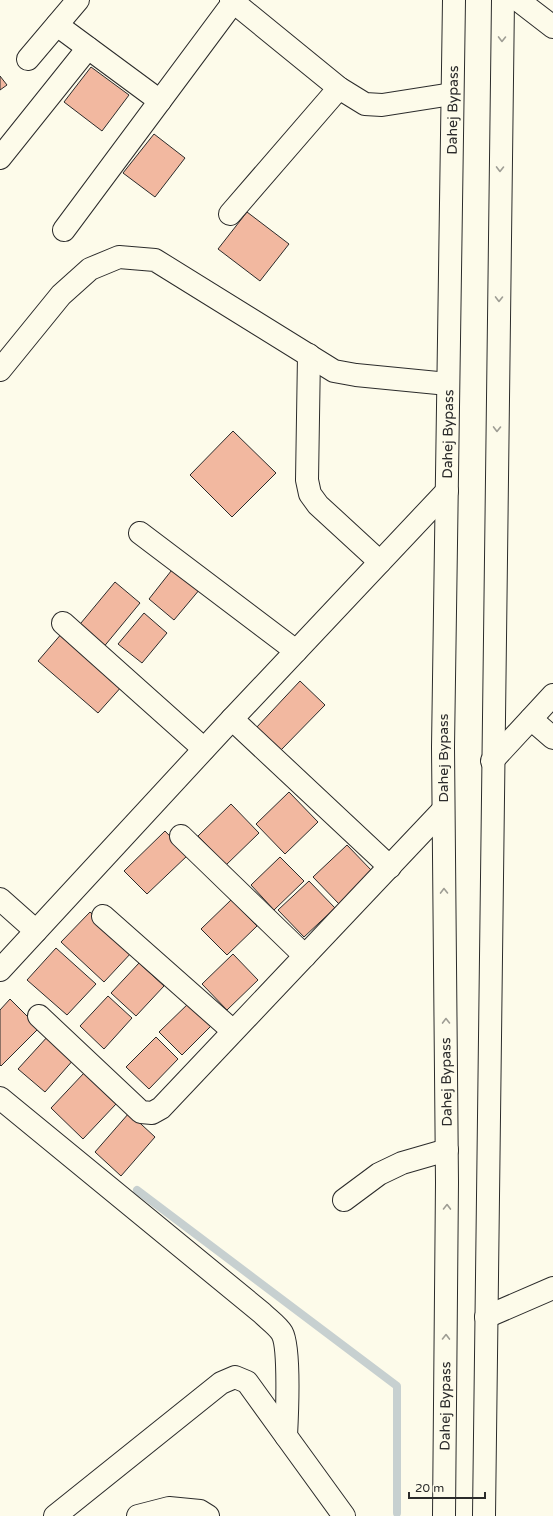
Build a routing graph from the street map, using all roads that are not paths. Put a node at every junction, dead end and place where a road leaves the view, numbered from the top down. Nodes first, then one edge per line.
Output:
1 (78, 0) edge
2 (454, 0) edge
3 (503, 0) edge
4 (518, 0) edge
5 (233, 1) edge
6 (58, 25) junction
7 (553, 27) edge
8 (88, 48) junction
9 (28, 59) dead end
10 (339, 88) junction
11 (452, 94) junction
12 (160, 101) junction
13 (0, 158) edge
14 (230, 214) dead end
15 (64, 230) dead end
16 (308, 355) junction
17 (0, 370) edge
18 (448, 384) junction
19 (446, 491) junction
20 (140, 533) dead end
21 (380, 562) junction
22 (63, 623) dead end
23 (296, 651) junction
24 (553, 695) edge
25 (232, 719) junction
26 (531, 719) junction
27 (553, 738) edge
28 (204, 749) junction
29 (492, 761) junction
30 (444, 810) junction
31 (182, 836) dead end
32 (390, 867) junction
33 (0, 899) edge
34 (103, 916) dead end
35 (36, 931) junction
36 (305, 956) junction
37 (0, 970) edge
38 (38, 1016) dead end
39 (233, 1032) junction
40 (0, 1098) edge
41 (447, 1150) junction
42 (344, 1200) dead end
43 (553, 1288) edge
44 (486, 1318) junction
45 (286, 1436) junction
46 (55, 1516) edge
47 (138, 1516) edge
48 (208, 1516) edge
49 (344, 1516) edge
50 (444, 1516) edge
51 (484, 1516) edge

1 - 6 main road
2 - 11 main road, Dahej Bypass
3 -> 29 main road
4 - 7 main road
5 - 10 main road
5 - 12 main road
6 - 8 main road
6 - 9 main road
8 - 12 main road
8 - 13 main road
10 - 11 main road
10 - 14 main road
11 - 18 main road, Dahej Bypass
12 - 15 main road
16 - 17 main road
16 - 18 main road
16 - 21 main road
18 - 19 main road, Dahej Bypass
19 - 21 main road
19 - 30 main road, Dahej Bypass
20 - 23 main road
21 - 23 main road
22 - 28 main road
23 - 25 main road
24 - 26 main road
25 - 28 main road
25 - 32 main road
26 - 27 main road
26 - 29 main road
28 - 35 main road
29 - 44 main road
30 - 32 main road
41 -> 30 main road, Dahej Bypass
31 - 36 main road
32 - 36 main road
33 - 35 main road
34 - 39 main road
35 - 37 main road
36 - 39 main road
38 - 39 main road
40 - 45 main road
41 - 42 main road
50 -> 41 main road, Dahej Bypass
43 - 44 main road
44 - 51 main road
45 - 46 main road
45 - 49 main road
47 - 48 main road

